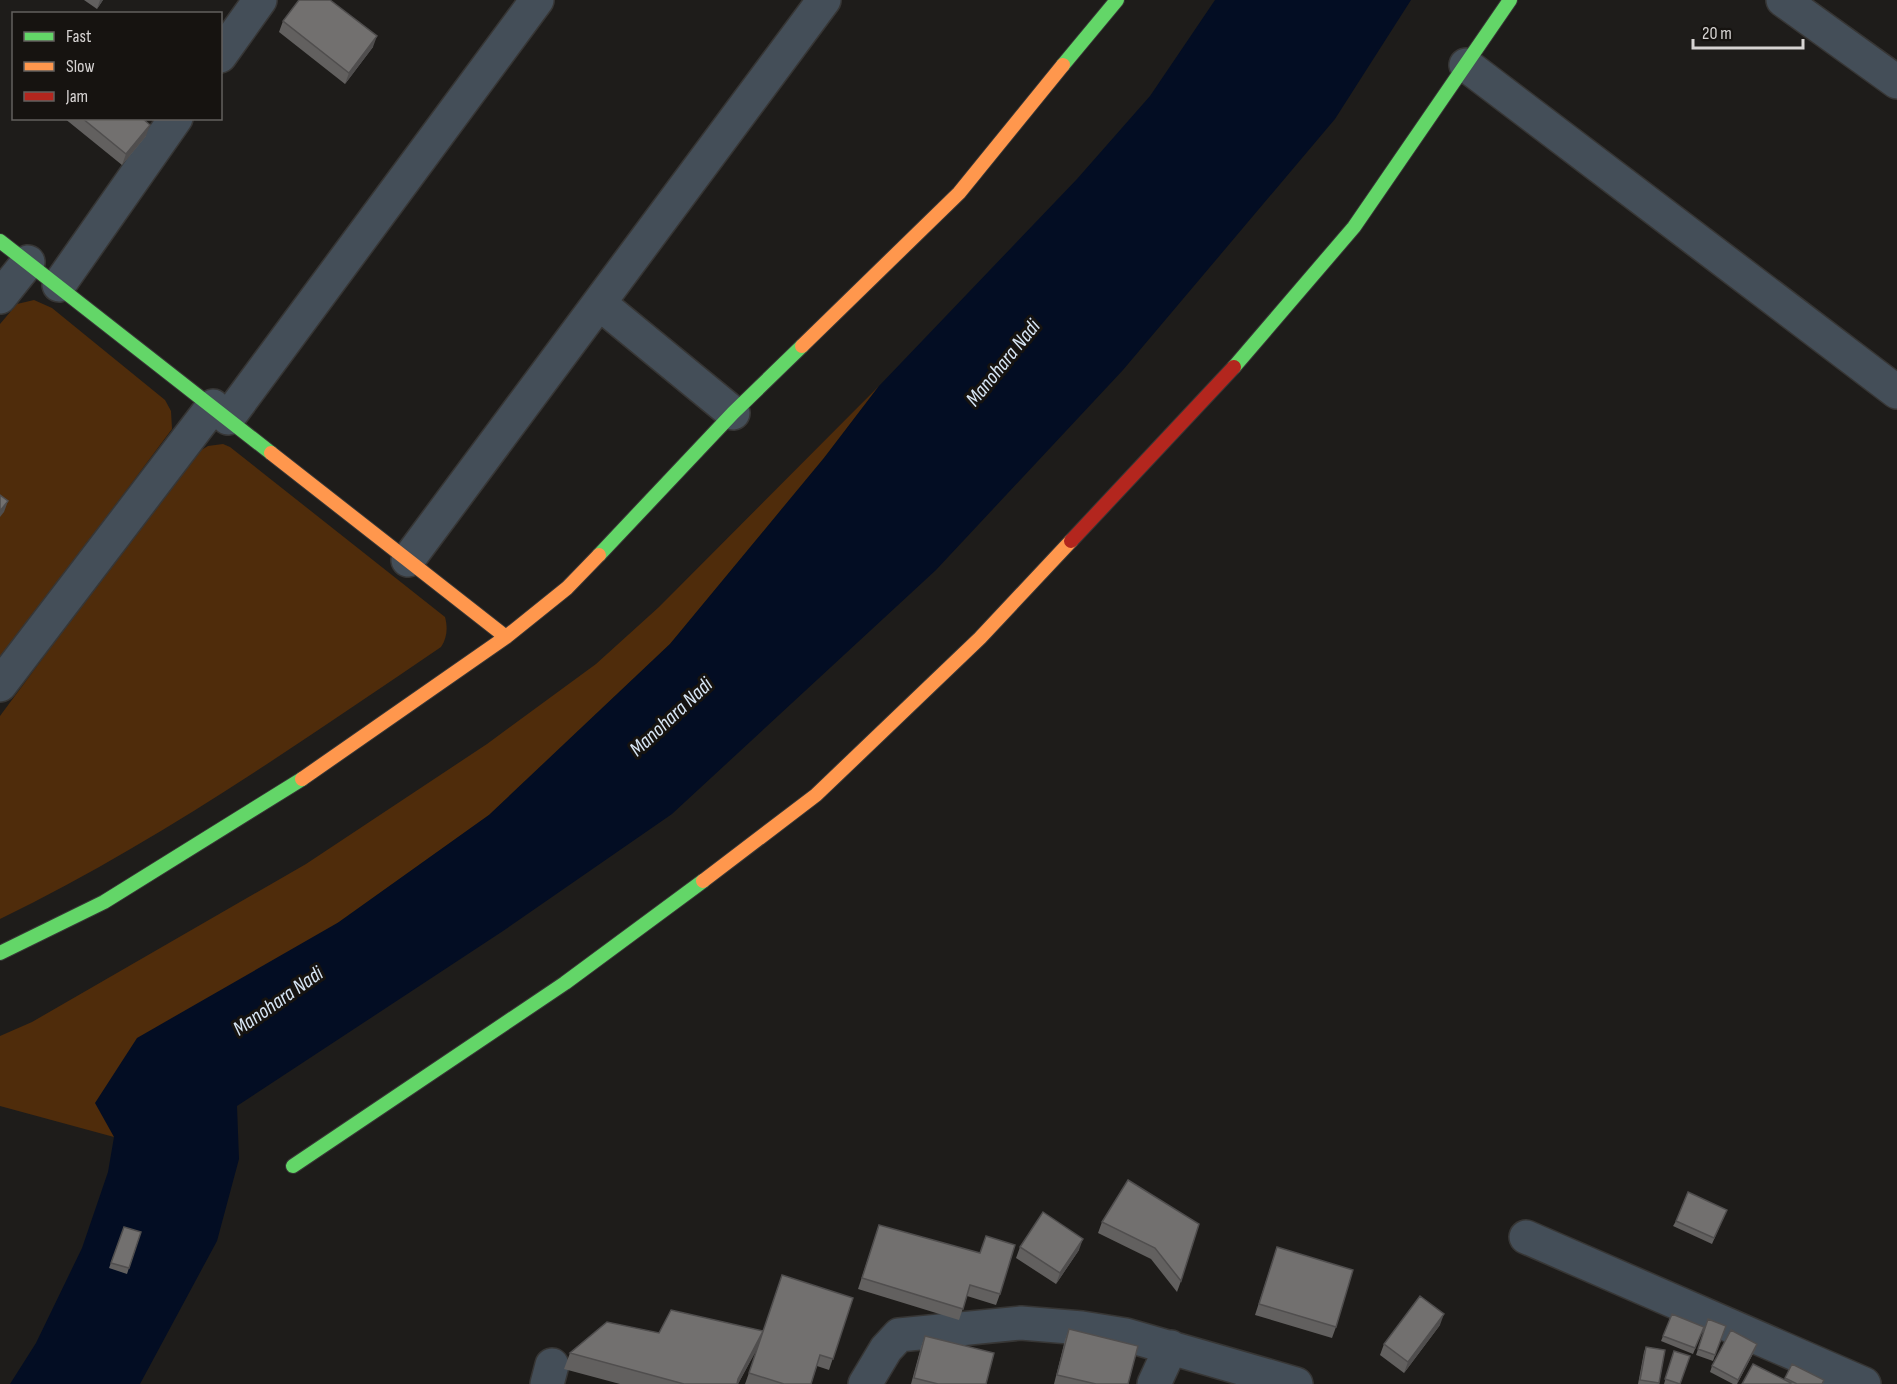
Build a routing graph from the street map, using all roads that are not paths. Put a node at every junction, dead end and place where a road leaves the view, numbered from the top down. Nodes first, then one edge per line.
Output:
1 (537, 0) edge
2 (824, 0) edge
3 (1509, 0) edge
4 (1783, 0) edge
5 (258, 1) edge
6 (1105, 4) edge
7 (222, 53) edge
8 (1466, 65) junction
9 (1897, 82) edge
10 (175, 120) edge
11 (0, 240) edge
12 (28, 262) junction
13 (59, 285) junction
14 (0, 297) edge
15 (599, 303) junction
16 (1897, 392) edge
17 (220, 412) junction
18 (733, 413) junction
19 (408, 560) junction
20 (506, 638) junction
21 (0, 685) edge
22 (0, 953) edge
23 (293, 1166) dead end
24 (1526, 1237) dead end
25 (1171, 1347) junction
26 (866, 1384) edge
27 (1154, 1384) edge
28 (1296, 1384) edge
29 (1864, 1384) edge

1 - 17 street
2 - 15 street
3 - 8 street
4 - 9 street
5 - 7 street
6 - 18 street
8 - 16 street
8 - 23 street
10 - 13 street
11 - 12 street
12 - 13 street
12 - 14 street
13 - 17 street
15 - 18 street
15 - 19 street
17 - 19 street
17 - 21 street
18 - 20 street
19 - 20 street
20 - 22 street
24 - 29 street
25 - 26 street
25 - 27 street
25 - 28 street

